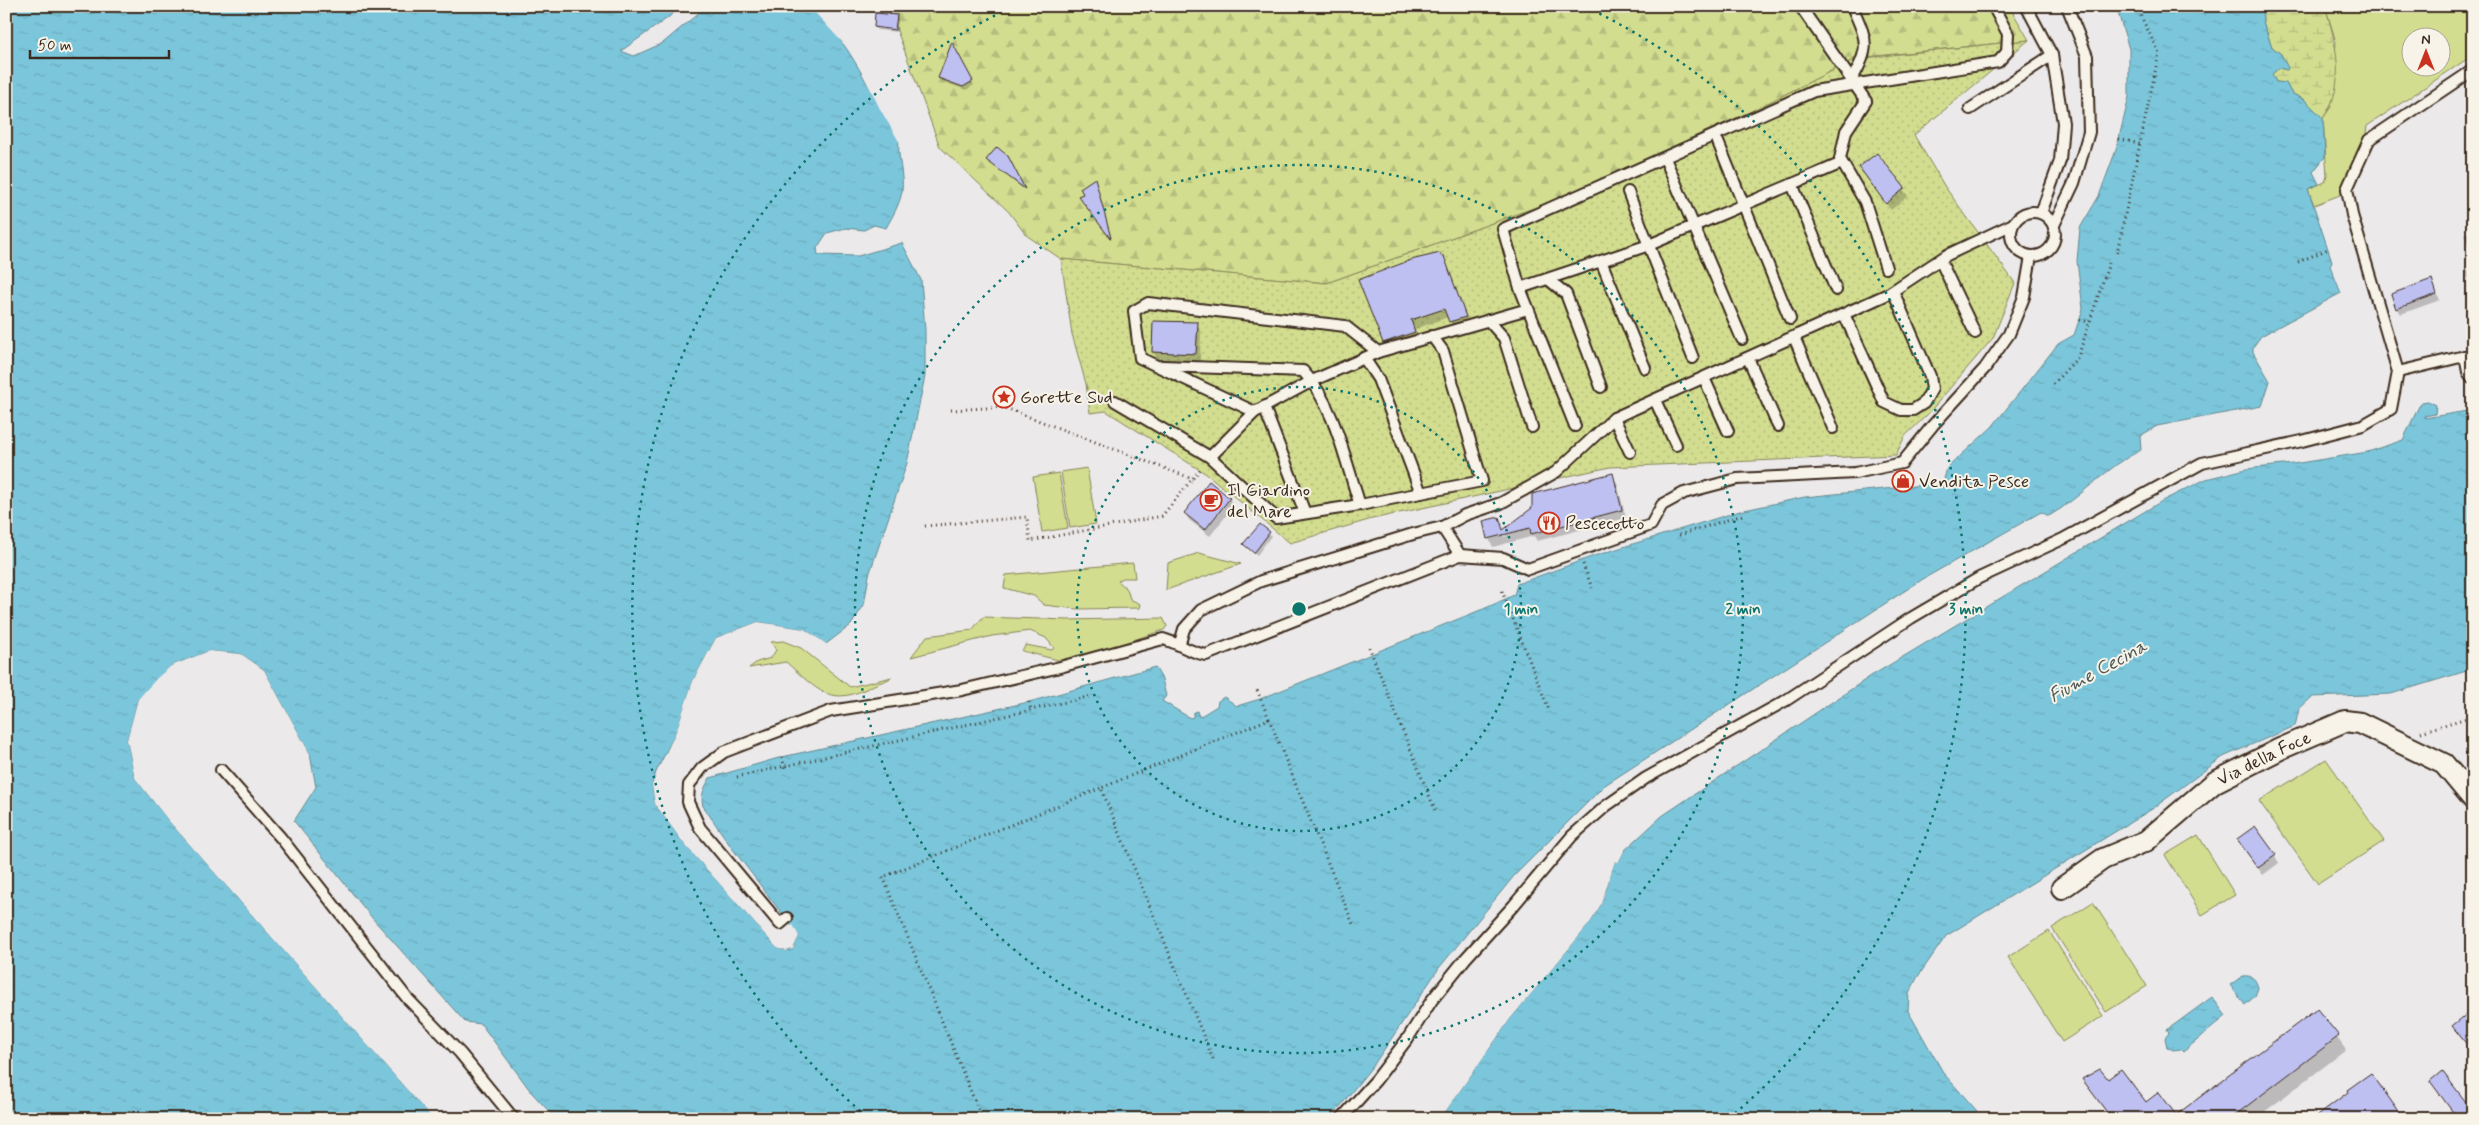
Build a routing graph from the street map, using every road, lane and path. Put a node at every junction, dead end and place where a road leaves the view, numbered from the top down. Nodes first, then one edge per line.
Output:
1 (1800, 6) edge
2 (1852, 6) edge
3 (1993, 6) edge
4 (2026, 6) edge
5 (2067, 6) edge
6 (2136, 6) edge
7 (2052, 55) junction
8 (2473, 70) edge
9 (1854, 81) junction
10 (1970, 109) dead end
11 (2118, 138) dead end
12 (1718, 142) dead end
13 (2140, 144) junction
14 (1667, 163) dead end
15 (1842, 163) junction
16 (1792, 184) junction
17 (1628, 192) dead end
18 (1742, 205) junction
19 (2040, 213) junction
20 (2013, 224) junction
21 (2054, 225) junction
22 (1695, 226) junction
23 (1649, 245) junction
24 (2328, 249) dead end
25 (2117, 253) dead end
26 (2031, 256) junction
27 (1940, 260) junction
28 (1602, 261) junction
29 (2298, 262) dead end
30 (2109, 263) dead end
31 (1886, 268) dead end
32 (1548, 279) junction
33 (1520, 288) junction
34 (1836, 290) dead end
35 (1893, 291) junction
36 (1528, 309) junction
37 (1844, 314) junction
38 (1790, 319) dead end
39 (1488, 320) junction
40 (2080, 320) dead end
41 (2089, 322) junction
42 (1975, 333) dead end
43 (1432, 336) junction
44 (1794, 337) junction
45 (1742, 339) dead end
46 (1378, 352) junction
47 (2469, 355) edge
48 (1364, 358) junction
49 (1693, 358) dead end
50 (1748, 358) junction
51 (1156, 366) junction
52 (1646, 368) dead end
53 (2398, 372) junction
54 (1704, 378) junction
55 (2473, 378) edge
56 (1312, 381) junction
57 (2052, 384) dead end
58 (1601, 387) dead end
59 (1655, 400) junction
60 (1115, 401) dead end
61 (951, 410) dead end
62 (1260, 410) junction
63 (1614, 418) junction
64 (1575, 426) dead end
65 (1778, 426) dead end
66 (1532, 427) dead end
67 (1833, 428) dead end
68 (1728, 431) dead end
69 (1676, 445) dead end
70 (1630, 452) dead end
71 (1210, 457) junction
72 (1193, 479) junction
73 (1421, 493) junction
74 (1360, 506) junction
75 (1305, 512) junction
76 (1743, 515) dead end
77 (925, 526) dead end
78 (1442, 527) junction
79 (1682, 529) dead end
80 (1460, 555) junction
81 (1583, 564) dead end
82 (1592, 588) dead end
83 (1502, 591) dead end
84 (1180, 643) junction
85 (1369, 646) dead end
86 (1257, 690) dead end
87 (1092, 696) dead end
88 (1029, 702) dead end
89 (1031, 710) junction
90 (1548, 710) dead end
91 (2473, 716) edge
92 (1269, 719) junction
93 (2395, 740) junction
94 (782, 757) dead end
95 (785, 768) junction
96 (221, 770) dead end
97 (737, 777) dead end
98 (1101, 788) junction
99 (2473, 798) edge
100 (1435, 810) dead end
101 (2062, 888) dead end
102 (787, 918) dead end
103 (1353, 924) dead end
104 (1213, 1059) dead end
105 (514, 1119) edge
106 (982, 1119) edge
107 (1341, 1119) edge

1 - 9 lane
2 - 9 lane
3 - 9 lane
4 - 7 lane
5 - 21 lane
6 - 13 path
7 - 10 lane
7 - 19 lane
8 - 53 lane
9 - 15 lane
9 - 33 lane
11 - 13 path
12 - 18 lane
13 - 25 path
14 - 22 lane
15 - 16 lane
15 - 31 lane
16 - 18 lane
16 - 34 lane
17 - 23 lane
18 - 22 lane
18 - 38 lane
19 - 20 lane
19 - 21 lane
20 - 26 lane
20 - 27 lane
21 - 26 lane
22 - 23 lane
22 - 45 lane
23 - 28 lane
23 - 49 lane
24 - 29 path
26 - 80 lane
27 - 35 lane
27 - 42 lane
28 - 32 lane
28 - 52 lane
30 - 41 path
32 - 33 lane
32 - 58 lane
33 - 36 lane
35 - 37 lane
35 - 37 lane
36 - 39 lane
36 - 64 lane
37 - 44 lane
39 - 43 lane
39 - 66 lane
40 - 41 path
41 - 57 path
43 - 46 lane
43 - 73 lane
44 - 50 lane
44 - 67 lane
46 - 48 lane
46 - 51 lane
47 - 53 lane
47 - 55 lane
48 - 56 lane
48 - 73 lane
50 - 54 lane
50 - 65 lane
51 - 56 lane
51 - 62 lane
53 - 107 lane
54 - 59 lane
54 - 68 lane
56 - 62 lane
56 - 74 lane
59 - 63 lane
59 - 69 lane
60 - 71 lane
61 - 72 path
62 - 71 lane
62 - 75 lane
63 - 70 lane
63 - 78 lane
71 - 72 path
71 - 75 lane
72 - 77 path
73 - 74 lane
74 - 75 lane
76 - 79 path
78 - 80 lane
78 - 84 lane
80 - 84 lane
81 - 82 path
83 - 90 path
84 - 102 lane
85 - 100 path
86 - 92 path
87 - 89 path
88 - 89 path
89 - 95 path
91 - 93 path
92 - 98 path
92 - 103 path
93 - 99 street, Via della Foce
93 - 101 street, Via della Foce
94 - 95 path
95 - 97 path
96 - 105 lane
98 - 104 path
98 - 106 path

